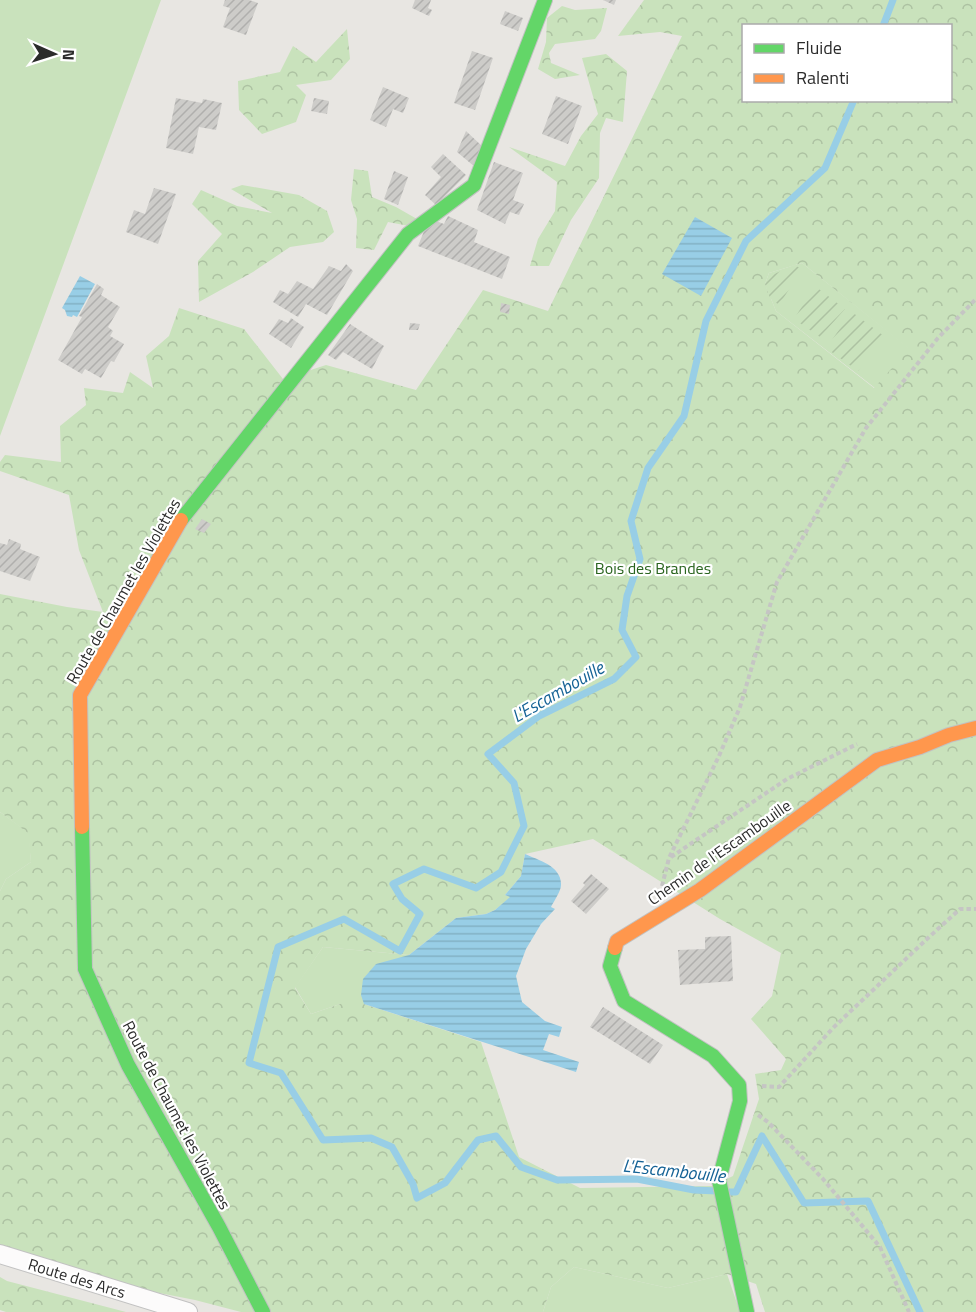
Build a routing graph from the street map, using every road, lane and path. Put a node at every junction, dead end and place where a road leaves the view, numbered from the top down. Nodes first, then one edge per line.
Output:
1 (545, 0) edge
2 (976, 299) edge
3 (976, 728) edge
4 (866, 744) dead end
5 (669, 858) junction
6 (976, 909) edge
7 (656, 916) junction
8 (739, 1085) junction
9 (740, 1101) junction
10 (0, 1254) edge
11 (188, 1312) edge
12 (264, 1312) edge
13 (747, 1312) edge
14 (909, 1312) edge

1 - 12 street, Route de Chaumet les Violettes
2 - 5 path
3 - 7 street, Chemin de l'Escambouille
4 - 5 path
5 - 7 path
6 - 8 path
7 - 8 street, Chemin de l'Escambouille
8 - 9 street
9 - 13 street
9 - 14 path
10 - 11 street, Route des Arcs

